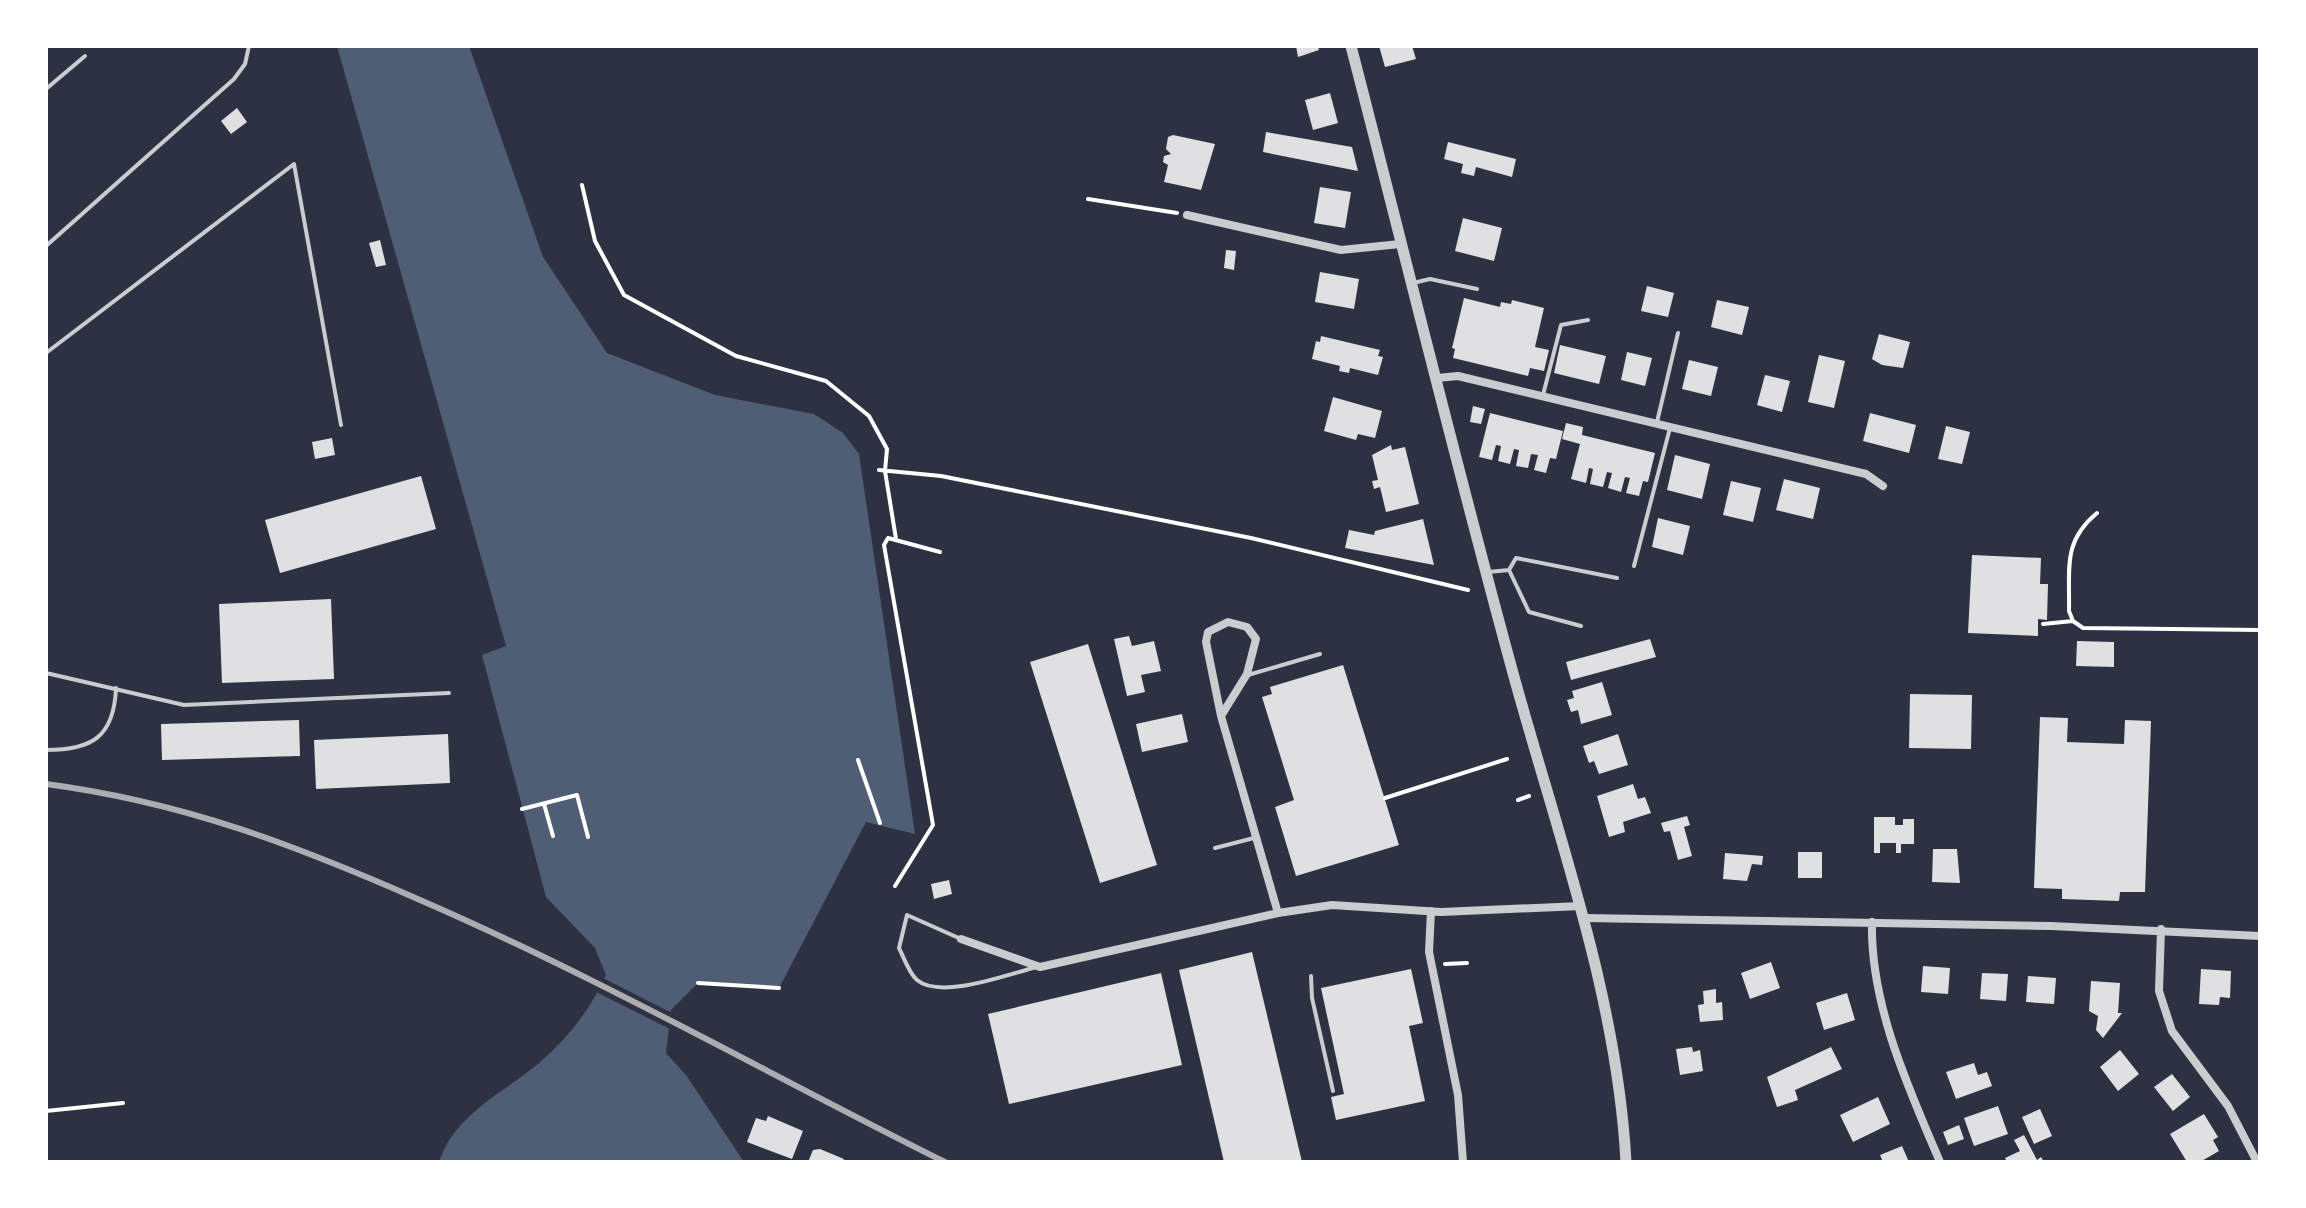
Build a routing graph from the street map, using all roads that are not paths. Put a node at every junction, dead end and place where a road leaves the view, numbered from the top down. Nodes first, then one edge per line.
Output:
1 (249, 46) edge
2 (1351, 46) edge
3 (85, 56) dead end
4 (46, 89) edge
5 (1187, 215) road end
6 (1400, 244) junction
7 (46, 246) edge
8 (1410, 283) junction
9 (1477, 289) dead end
10 (1588, 320) dead end
11 (1678, 333) dead end
12 (46, 353) edge
13 (1437, 378) junction
14 (1543, 395) junction
15 (1657, 422) junction
16 (341, 425) dead end
17 (1671, 425) junction
18 (1883, 486) dead end
19 (1634, 566) dead end
20 (1509, 570) junction
21 (1486, 572) junction
22 (1617, 578) dead end
23 (1581, 626) dead end
24 (1320, 654) dead end
25 (46, 673) edge
26 (1246, 676) junction
27 (116, 688) junction
28 (449, 693) dead end
29 (1221, 716) junction
30 (46, 750) edge
31 (1256, 837) junction
32 (1215, 848) dead end
33 (1431, 911) junction
34 (1582, 912) junction
35 (1278, 913) junction
36 (1872, 922) junction
37 (2161, 929) junction
38 (2260, 936) edge
39 (961, 939) joint
40 (1040, 967) junction
41 (1311, 976) dead end
42 (1333, 1091) dead end
43 (1462, 1146) junction
44 (1455, 1162) edge
45 (1463, 1162) edge
46 (1626, 1162) edge
47 (1940, 1162) edge
48 (2257, 1162) edge

1 - 7 lane
2 - 6 street
3 - 4 lane
5 - 6 street
6 - 8 street
8 - 9 lane
8 - 13 street
10 - 14 lane
11 - 15 lane
12 - 16 lane
13 - 14 street
13 - 21 street
14 - 15 street
15 - 17 street
17 - 18 street
17 - 19 lane
20 - 21 lane
20 - 22 lane
20 - 23 lane
21 - 34 street
24 - 26 lane
25 - 27 lane
26 - 29 street
26 - 29 street
27 - 28 lane
27 - 30 lane
29 - 31 street
31 - 32 lane
31 - 35 street
33 - 34 street
33 - 35 street
33 - 43 street
34 - 36 street
34 - 46 street
35 - 40 street
36 - 37 street
36 - 47 street
37 - 38 street
37 - 48 street
39 - 40 street
39 - 40 lane
41 - 42 lane
43 - 44 street
43 - 45 street

